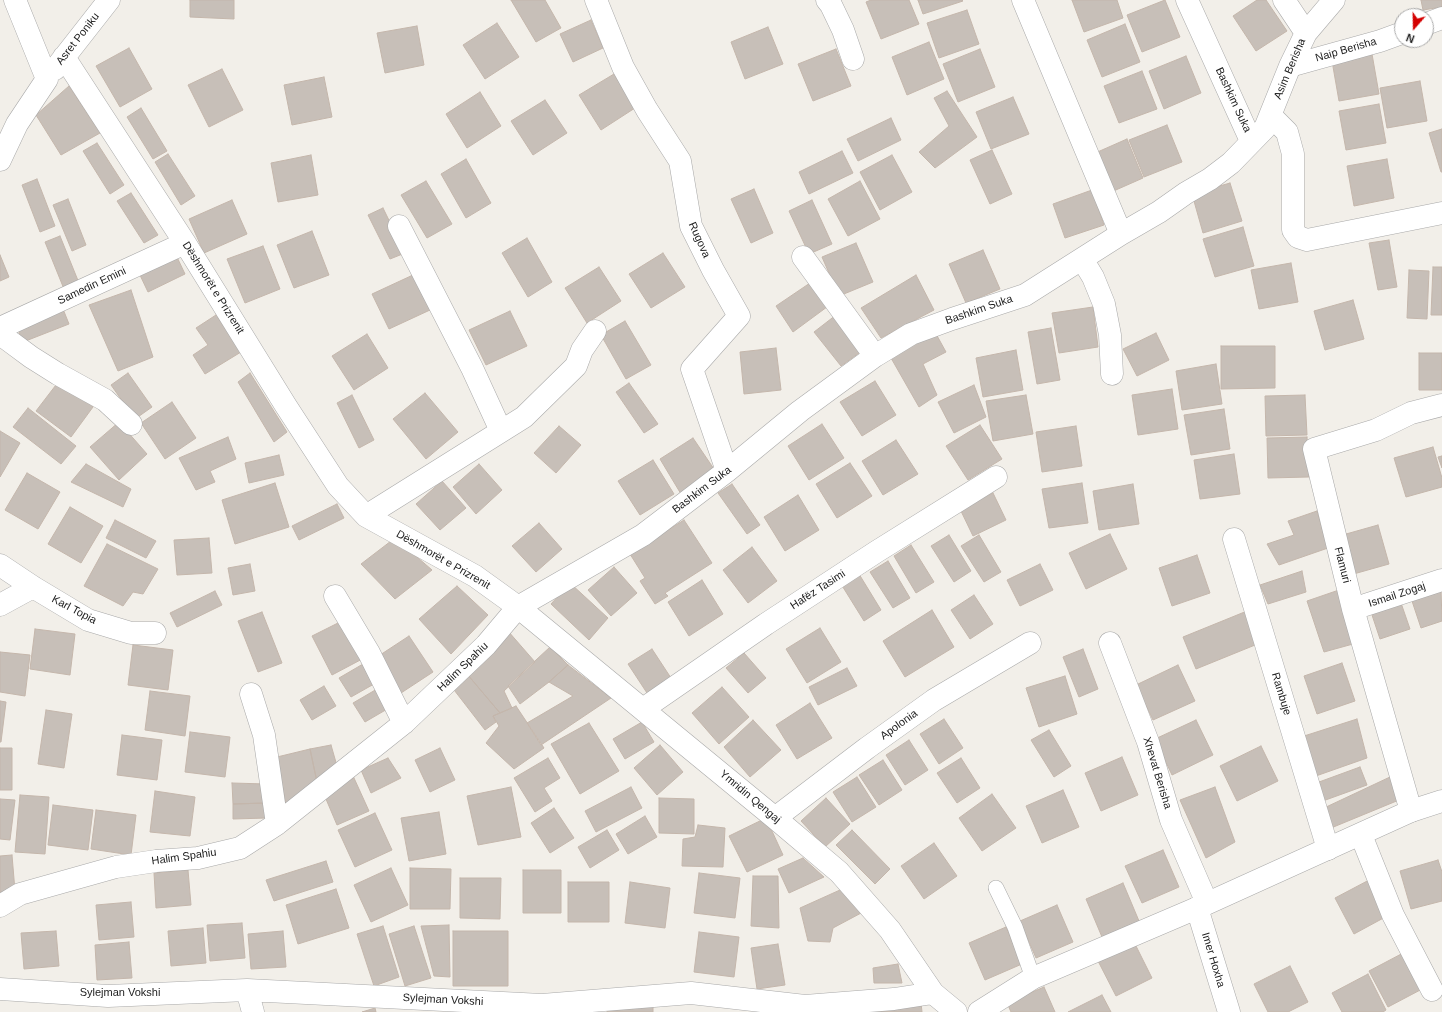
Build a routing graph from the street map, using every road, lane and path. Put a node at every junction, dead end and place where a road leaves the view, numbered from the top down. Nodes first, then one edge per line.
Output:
1 (15, 0) edge
2 (109, 0) edge
3 (596, 0) edge
4 (827, 0) edge
5 (1023, 0) edge
6 (1187, 0) edge
7 (1284, 0) edge
8 (1334, 0) edge
9 (1306, 33) junction
10 (1394, 36) edge
11 (64, 57) junction
12 (853, 59) dead end
13 (1290, 66) junction
14 (47, 79) junction
15 (1271, 116) junction
16 (1252, 141) junction
17 (0, 160) edge
18 (1442, 213) edge
19 (399, 226) dead end
20 (1121, 234) junction
21 (185, 243) junction
22 (803, 257) dead end
23 (1082, 259) junction
24 (0, 328) edge
25 (595, 331) dead end
26 (0, 334) edge
27 (875, 356) junction
28 (1112, 374) dead end
29 (1442, 405) edge
30 (131, 424) dead end
31 (500, 432) junction
32 (727, 471) junction
33 (996, 477) dead end
34 (366, 516) junction
35 (1234, 538) dead end
36 (0, 565) edge
37 (1442, 580) edge
38 (33, 587) junction
39 (335, 596) dead end
40 (0, 605) edge
41 (518, 607) junction
42 (1353, 609) junction
43 (155, 633) dead end
44 (1110, 642) dead end
45 (1030, 643) dead end
46 (252, 694) dead end
47 (643, 709) junction
48 (404, 723) junction
49 (1442, 801) edge
50 (1411, 811) junction
51 (775, 818) junction
52 (277, 824) junction
53 (1361, 835) junction
54 (1328, 849) junction
55 (996, 888) dead end
56 (0, 906) edge
57 (1202, 906) junction
58 (1033, 978) junction
59 (0, 989) edge
60 (248, 990) junction
61 (1432, 990) dead end
62 (933, 993) junction
63 (253, 1012) edge
64 (956, 1012) edge
65 (979, 1012) edge
66 (1229, 1012) edge

1 - 14 street
2 - 11 street, Asret Poniku
3 - 32 street, Rugova
4 - 12 street
5 - 20 street
6 - 16 street, Bashkim Suka
7 - 9 street
8 - 9 street, Asim Berisha
9 - 13 street, Asim Berisha
10 - 13 street, Naip Berisha
11 - 14 street, Asret Poniku
11 - 21 street, Dëshmorët e Prizrenit
13 - 15 street, Asim Berisha
14 - 17 street
15 - 16 street, Asim Berisha
15 - 18 street
16 - 20 street, Bashkim Suka
19 - 31 street
20 - 23 street, Bashkim Suka
21 - 24 street, Samedin Emini
21 - 34 street, Dëshmorët e Prizrenit
22 - 27 street
23 - 27 street, Bashkim Suka
23 - 28 street
25 - 31 street
26 - 30 street
27 - 32 street, Bashkim Suka
29 - 42 street, Flamuri
31 - 34 street
32 - 41 street, Bashkim Suka
33 - 47 street, Hafëz Tasimi
34 - 41 street, Dëshmorët e Prizrenit
35 - 54 street, Rambuje
36 - 38 street, Karl Topia
37 - 42 street, Ismail Zogaj
38 - 40 street
38 - 43 street, Karl Topia
39 - 48 street
41 - 47 street, Ymridin Qengaj
41 - 48 street, Halim Spahiu
42 - 50 street, Flamuri
44 - 57 street, Xhevat Berisha
45 - 51 street, Apolonia
46 - 52 street
47 - 51 street, Ymridin Qengaj
48 - 52 street, Halim Spahiu
49 - 50 street
50 - 53 street
51 - 62 street, Ymridin Qengaj
52 - 56 street, Halim Spahiu
53 - 54 street
53 - 61 street
54 - 57 street
55 - 58 lane
57 - 58 street
57 - 66 street, Imer Hoxha
58 - 65 street
59 - 60 street, Sylejman Vokshi
60 - 62 street, Sylejman Vokshi
60 - 63 street
62 - 64 street, Ymridin Qengaj

